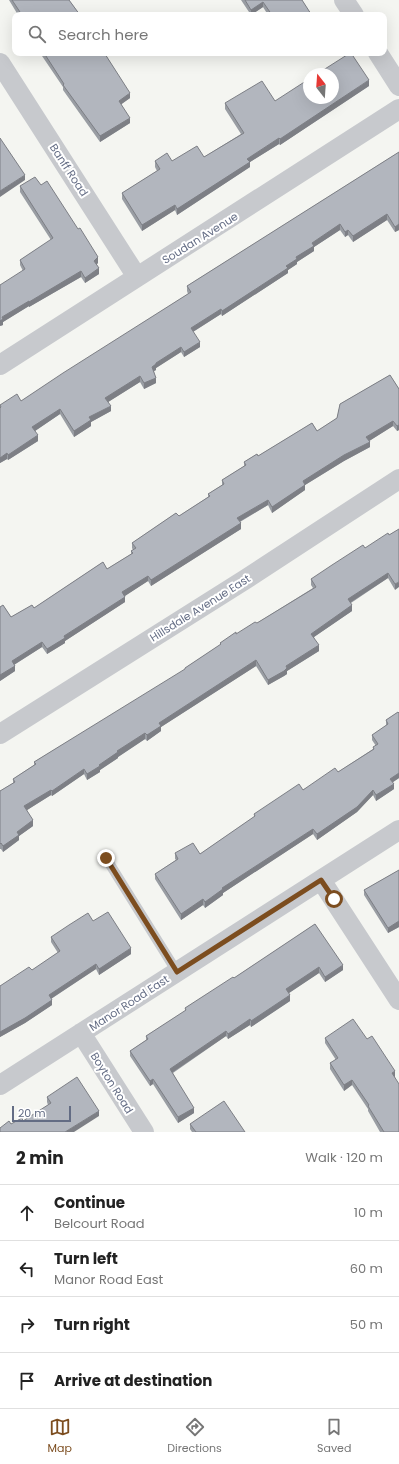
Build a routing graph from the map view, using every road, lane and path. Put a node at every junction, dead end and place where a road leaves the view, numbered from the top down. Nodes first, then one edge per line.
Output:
1 (344, 0) edge
2 (352, 12) edge
3 (380, 56) edge
4 (0, 63) edge
5 (399, 86) edge
6 (399, 109) edge
7 (137, 277) junction
8 (0, 365) edge
9 (399, 479) edge
10 (0, 734) edge
11 (399, 830) edge
12 (106, 858) dead end
13 (321, 880) junction
14 (177, 972) junction
15 (399, 1000) edge
16 (81, 1033) junction
17 (0, 1085) edge
18 (144, 1132) edge

1 - 2 street
3 - 5 street
4 - 7 street, Banff Road
6 - 7 street, Soudan Avenue
7 - 8 street, Soudan Avenue
9 - 10 street, Hillsdale Avenue East
11 - 13 street, Manor Road East
12 - 14 lane
13 - 14 street, Manor Road East
13 - 15 street
14 - 16 street, Manor Road East
16 - 17 street, Manor Road East
16 - 18 street, Boyton Road

